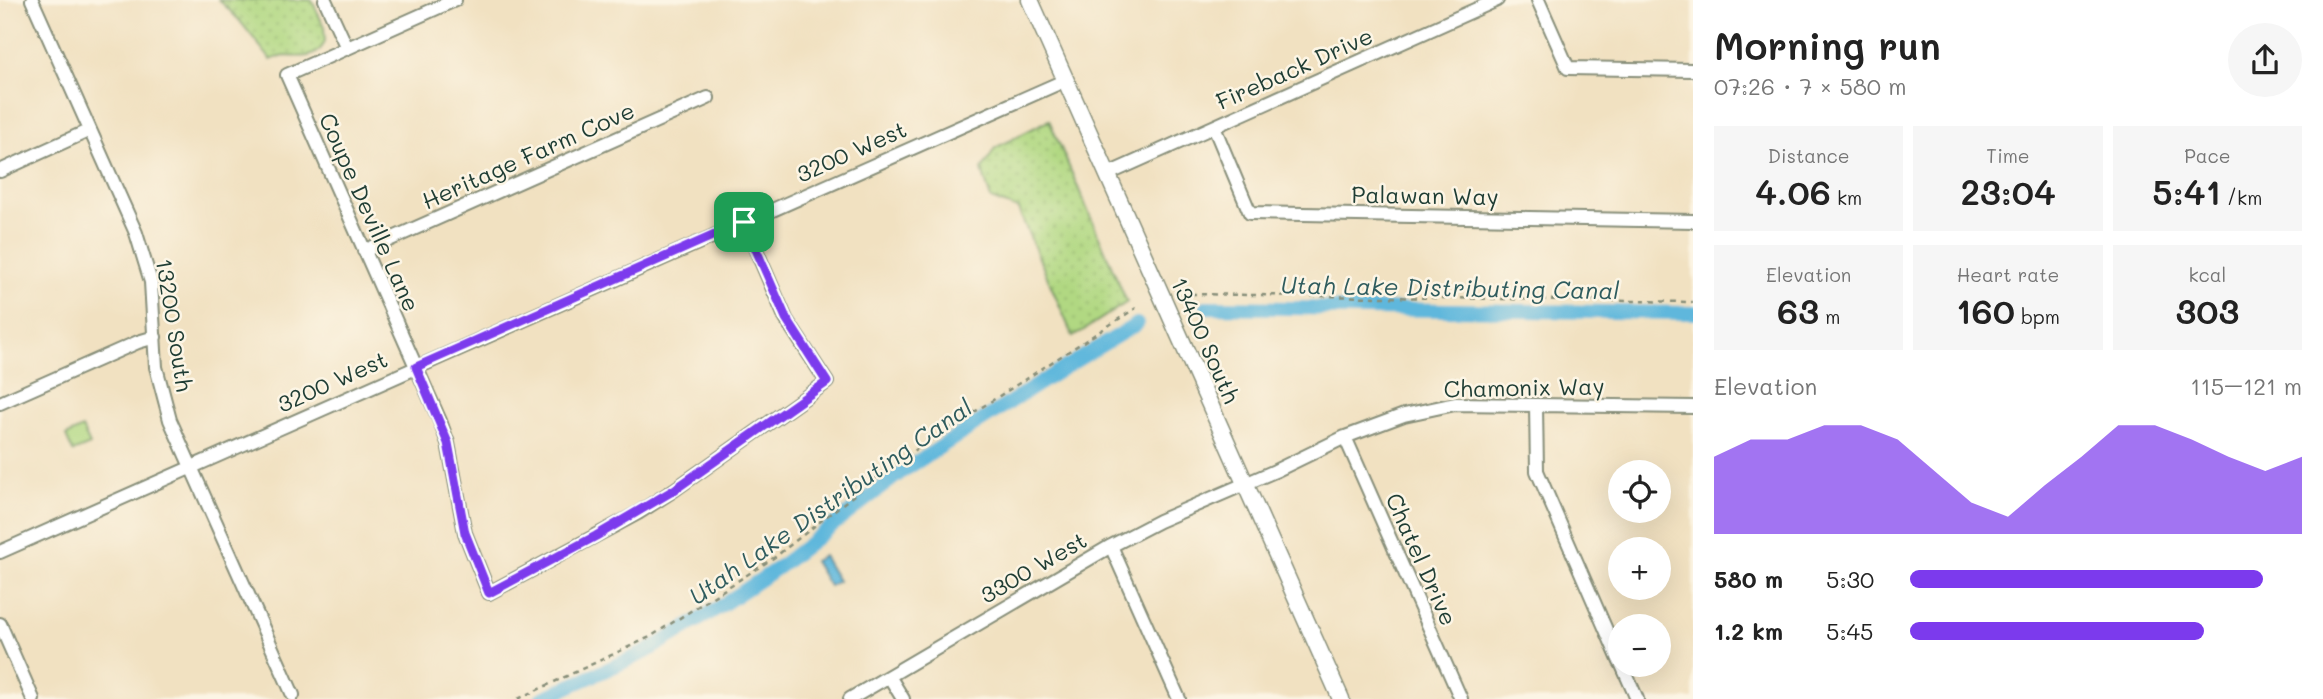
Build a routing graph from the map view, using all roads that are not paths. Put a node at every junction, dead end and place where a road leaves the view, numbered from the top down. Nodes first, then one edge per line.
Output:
1 (32, 0) edge
2 (325, 0) edge
3 (456, 0) edge
4 (1030, 0) edge
5 (1497, 0) edge
6 (1538, 0) edge
7 (346, 48) junction
8 (1693, 70) edge
9 (1066, 80) junction
10 (708, 98) dead end
11 (1213, 127) junction
12 (90, 130) junction
13 (0, 171) edge
14 (1108, 174) junction
15 (1693, 221) edge
16 (744, 222) junction
17 (364, 251) junction
18 (155, 337) junction
19 (416, 367) junction
20 (0, 403) edge
21 (1536, 405) junction
22 (1693, 407) edge
23 (1346, 437) junction
24 (192, 467) junction
25 (1245, 484) junction
26 (1111, 546) junction
27 (0, 552) edge
28 (0, 624) edge
29 (1608, 633) edge
30 (890, 676) junction
31 (1627, 677) edge
32 (293, 695) dead end
33 (33, 699) edge
34 (850, 699) edge
35 (902, 699) edge
36 (1179, 699) edge
37 (1340, 699) edge
38 (1461, 699) edge
39 (1637, 699) edge

1 - 12 street, 13200 South
2 - 7 street
3 - 7 street
4 - 9 main road, 13400 South
5 - 11 street, Fireback Drive
6 - 8 street
7 - 17 street, Coupe Deville Lane
9 - 14 main road, 13400 South
9 - 16 street, 3200 West
10 - 17 street, Heritage Farm Cove
11 - 14 street, Fireback Drive
11 - 15 street, Palawan Way
12 - 13 street
12 - 18 street, 13200 South
14 - 25 main road, 13400 South
16 - 19 street, 3200 West
16 - 19 street, Coupe Deville Lane
17 - 19 street, Coupe Deville Lane
18 - 20 street
18 - 24 street, 13200 South
19 - 24 street, 3200 West
21 - 22 street, Chamonix Way
21 - 23 street, Chamonix Way
21 - 29 street
23 - 25 street, Chamonix Way
23 - 38 street, Chatel Drive
24 - 27 street, 3200 West
24 - 32 street, 13200 South
25 - 26 street, 3300 West
25 - 37 main road, 13400 South
26 - 30 street, 3300 West
26 - 36 street
28 - 33 street
30 - 34 street, 3300 West
30 - 35 street
31 - 39 street

